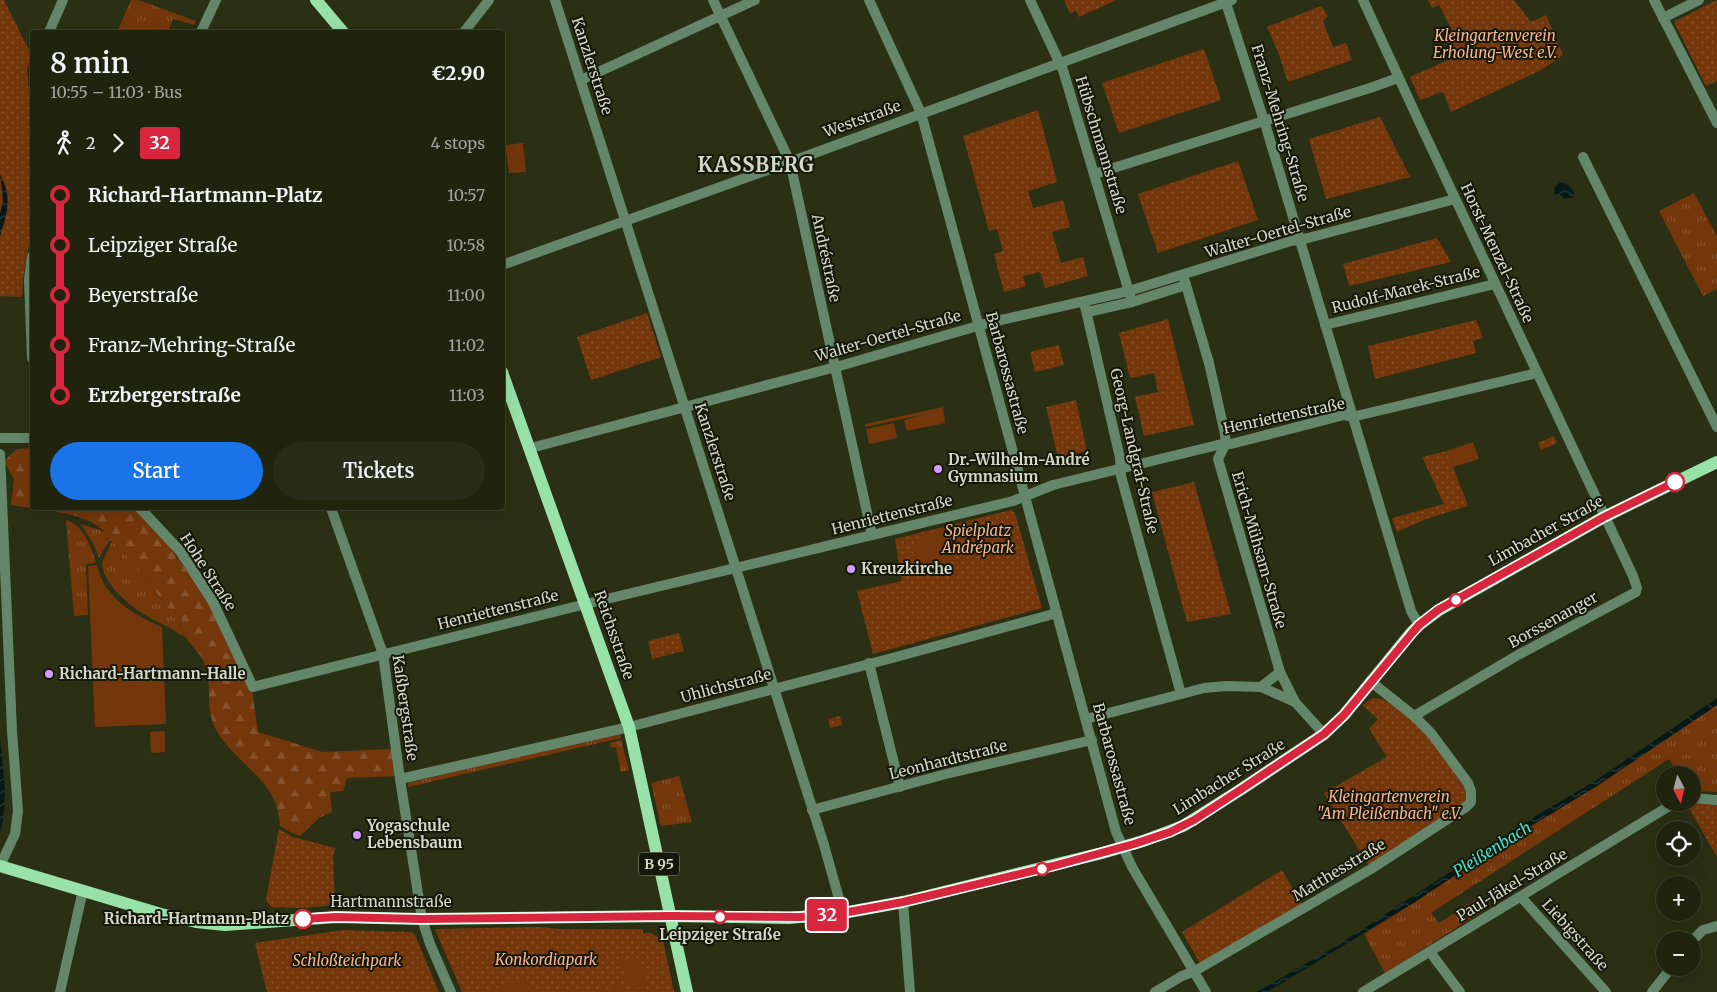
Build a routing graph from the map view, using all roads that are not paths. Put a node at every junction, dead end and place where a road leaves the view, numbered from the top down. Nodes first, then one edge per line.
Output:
1 (63, 0) edge
2 (216, 0) edge
3 (316, 0) edge
4 (489, 0) edge
5 (555, 0) edge
6 (713, 0) edge
7 (755, 0) edge
8 (869, 0) edge
9 (1030, 0) edge
10 (1363, 0) edge
11 (1654, 0) edge
12 (1699, 0) edge
13 (1228, 1) edge
14 (720, 16) junction
15 (1663, 18) junction
16 (50, 30) edge
17 (202, 30) edge
18 (341, 30) edge
19 (466, 30) edge
20 (1060, 63) junction
21 (1398, 78) junction
22 (580, 80) junction
23 (921, 113) junction
24 (1264, 120) junction
25 (1717, 123) edge
26 (1583, 157) dead end
27 (790, 162) junction
28 (1094, 174) junction
29 (1455, 199) junction
30 (626, 221) junction
31 (1299, 239) junction
32 (505, 263) edge
33 (30, 272) edge
34 (1184, 280) junction
35 (1495, 284) junction
36 (1130, 291) junction
37 (1084, 302) junction
38 (1132, 302) junction
39 (30, 306) edge
40 (1087, 312) junction
41 (1325, 325) junction
42 (979, 326) junction
43 (834, 367) junction
44 (1536, 373) junction
45 (505, 380) edge
46 (685, 407) junction
47 (1352, 417) junction
48 (1717, 427) edge
49 (0, 438) edge
50 (30, 438) edge
51 (1226, 443) junction
52 (531, 448) junction
53 (0, 454) edge
54 (1717, 462) edge
55 (1121, 468) junction
56 (1, 496) edge
57 (1025, 496) junction
58 (142, 510) edge
59 (332, 510) edge
60 (1604, 517) junction
61 (872, 535) junction
62 (736, 568) junction
63 (586, 604) junction
64 (1057, 613) junction
65 (1419, 625) junction
66 (383, 654) junction
67 (869, 663) junction
68 (1280, 672) junction
69 (1370, 682) junction
70 (253, 687) joint
71 (1261, 687) junction
72 (774, 688) junction
73 (1180, 694) junction
74 (1295, 702) junction
75 (1414, 716) junction
76 (1086, 719) junction
77 (629, 727) junction
78 (1324, 734) junction
79 (1092, 740) junction
80 (400, 779) junction
81 (900, 787) junction
82 (1701, 799) edge
83 (1717, 800) edge
84 (812, 810) junction
85 (1661, 811) edge
86 (1123, 847) junction
87 (0, 866) edge
88 (83, 890) junction
89 (1521, 897) junction
90 (903, 902) junction
91 (843, 913) junction
92 (671, 916) junction
93 (422, 919) junction
94 (1717, 926) edge
95 (1701, 933) edge
96 (1430, 952) junction
97 (1193, 972) junction
98 (1665, 976) edge
99 (60, 992) edge
100 (451, 992) edge
101 (687, 992) edge
102 (910, 992) edge
103 (1155, 992) edge
104 (1206, 992) edge
105 (1363, 992) edge
106 (1460, 992) edge
107 (1606, 992) edge
108 (1652, 992) edge

1 - 16 street
2 - 17 street
3 - 18 main road
4 - 19 street
5 - 22 street, Kanzlerstraße
6 - 14 street, Andréstraße
7 - 14 street
8 - 23 street, Barbarossastraße
9 - 20 street, Hübschmannstraße
10 - 21 street, Horst-Menzel-Straße
11 - 15 street
12 - 15 street
13 - 20 street, Weststraße
13 - 24 street, Franz-Mehring-Straße
14 - 22 street
14 - 27 street, Andréstraße
15 - 25 street
20 - 23 street, Weststraße
20 - 28 street, Hübschmannstraße
21 - 24 street
21 - 29 street, Horst-Menzel-Straße
22 - 30 street, Kanzlerstraße
23 - 27 street, Weststraße
23 - 42 street, Barbarossastraße
24 - 28 street
24 - 31 street, Franz-Mehring-Straße
26 - 48 street
27 - 30 street, Weststraße
27 - 43 street, Andréstraße
28 - 36 street, Hübschmannstraße
29 - 31 street, Walter-Oertel-Straße
29 - 35 street, Horst-Menzel-Straße
30 - 32 street, Weststraße
30 - 46 street, Kanzlerstraße
31 - 34 street, Walter-Oertel-Straße
31 - 41 street, Franz-Mehring-Straße
33 - 39 street
34 - 36 street, Walter-Oertel-Straße
34 - 38 street, Walter-Oertel-Straße
34 - 51 street, Erich-Mühsam-Straße
35 - 41 street, Rudolf-Marek-Straße
35 - 44 street, Horst-Menzel-Straße
36 - 37 street, Walter-Oertel-Straße
36 - 38 street, Hübschmannstraße
37 - 40 street, Georg-Landgraf-Straße
37 - 42 street, Walter-Oertel-Straße
38 - 40 street, Walter-Oertel-Straße
40 - 55 street, Georg-Landgraf-Straße
41 - 47 street, Franz-Mehring-Straße
42 - 43 street, Walter-Oertel-Straße
42 - 57 street, Barbarossastraße
43 - 46 street, Walter-Oertel-Straße
43 - 61 street, Andréstraße
44 - 47 street, Henriettenstraße
44 - 60 street, Horst-Menzel-Straße
45 - 52 main road, Reichsstraße / B 95
46 - 52 street, Walter-Oertel-Straße
46 - 62 street, Kanzlerstraße
47 - 51 street, Henriettenstraße
47 - 65 street, Franz-Mehring-Straße
49 - 50 street
51 - 55 street, Henriettenstraße
51 - 68 street, Erich-Mühsam-Straße
52 - 63 main road, Reichsstraße / B 95
53 - 56 street
54 - 60 main road, Limbacher Straße
55 - 57 street, Henriettenstraße
55 - 73 street, Georg-Landgraf-Straße
56 - 87 street
57 - 61 street, Henriettenstraße
57 - 64 street, Barbarossastraße
58 - 70 street, Hohe Straße
59 - 66 street, Kaßbergstraße
60 - 65 main road, Limbacher Straße
60 - 75 street, Borssenanger
61 - 62 street, Henriettenstraße
62 - 63 street, Henriettenstraße
62 - 72 street, Kanzlerstraße
63 - 66 street, Henriettenstraße
63 - 77 main road, Reichsstraße / B 95
64 - 67 street, Uhlichstraße
64 - 76 street, Barbarossastraße
65 - 69 main road, Limbacher Straße
66 - 70 street, Henriettenstraße
66 - 80 street, Kaßbergstraße
67 - 72 street, Uhlichstraße
67 - 81 street
68 - 71 street
68 - 74 street, Erich-Mühsam-Straße
69 - 75 street, Matthesstraße
69 - 78 main road, Limbacher Straße
71 - 73 street
71 - 74 street
72 - 77 street, Uhlichstraße
72 - 84 street, Kanzlerstraße
73 - 76 street
74 - 78 street, Erich-Mühsam-Straße
75 - 97 street, Matthesstraße
76 - 79 street, Barbarossastraße
77 - 80 street, Uhlichstraße
77 - 92 main road, Reichsstraße / B 95
78 - 86 main road, Limbacher Straße
79 - 81 street, Leonhardtstraße
79 - 86 street, Barbarossastraße
80 - 93 street, Kaßbergstraße
81 - 84 street, Leonhardtstraße
82 - 83 street
84 - 91 street, Kanzlerstraße
85 - 89 street, Paul-Jäkel-Straße
86 - 90 main road, Limbacher Straße
86 - 97 street, Barbarossastraße
87 - 88 main road, Hartmannstraße
88 - 93 main road, Hartmannstraße
88 - 99 street
89 - 96 street, Paul-Jäkel-Straße
89 - 107 street, Liebigstraße
90 - 91 main road, Limbacher Straße
90 - 102 street
91 - 92 main road, Limbacher Straße
92 - 93 main road, Hartmannstraße
92 - 101 main road, B 95
93 - 100 street, Kaßbergstraße
94 - 95 street
96 - 105 street, Paul-Jäkel-Straße
96 - 106 street
97 - 103 street, Matthesstraße
97 - 104 street, Barbarossastraße
98 - 108 street

